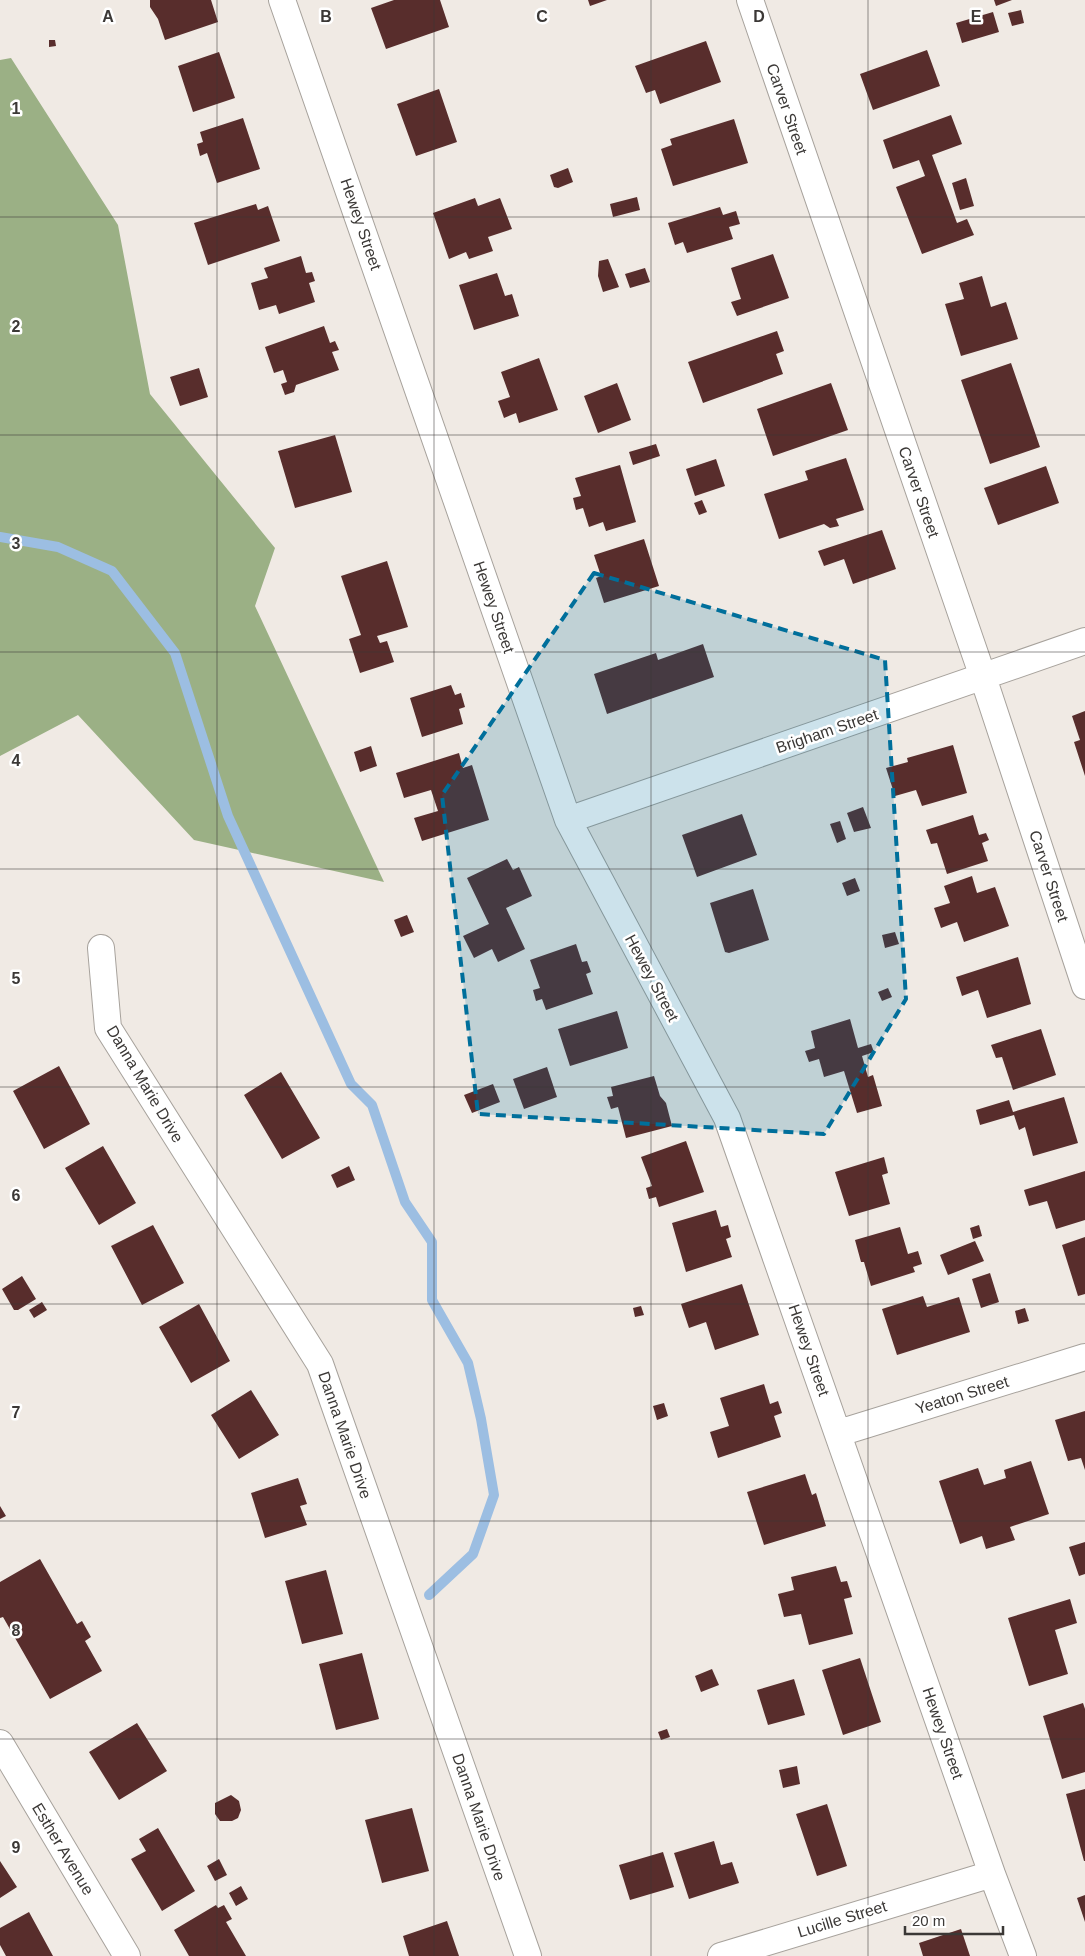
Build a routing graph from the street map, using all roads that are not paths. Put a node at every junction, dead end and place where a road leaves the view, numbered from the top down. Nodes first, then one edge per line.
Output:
1 (282, 0) edge
2 (750, 0) edge
3 (1085, 641) edge
4 (983, 677) junction
5 (568, 820) junction
6 (100, 948) dead end
7 (1085, 986) edge
8 (1085, 1357) edge
9 (838, 1433) junction
10 (0, 1743) edge
11 (992, 1874) junction
12 (127, 1956) edge
13 (528, 1956) edge
14 (721, 1956) edge
15 (1024, 1956) edge

1 - 5 street, Hewey Street
2 - 4 street, Carver Street
3 - 4 street, Brigham Street
4 - 5 street, Brigham Street
4 - 7 street, Carver Street
5 - 9 street, Hewey Street
6 - 13 street, Danna Marie Drive
8 - 9 street, Yeaton Street
9 - 11 street, Hewey Street
10 - 12 street, Esther Avenue
11 - 14 street, Lucille Street
11 - 15 street, Hewey Street

